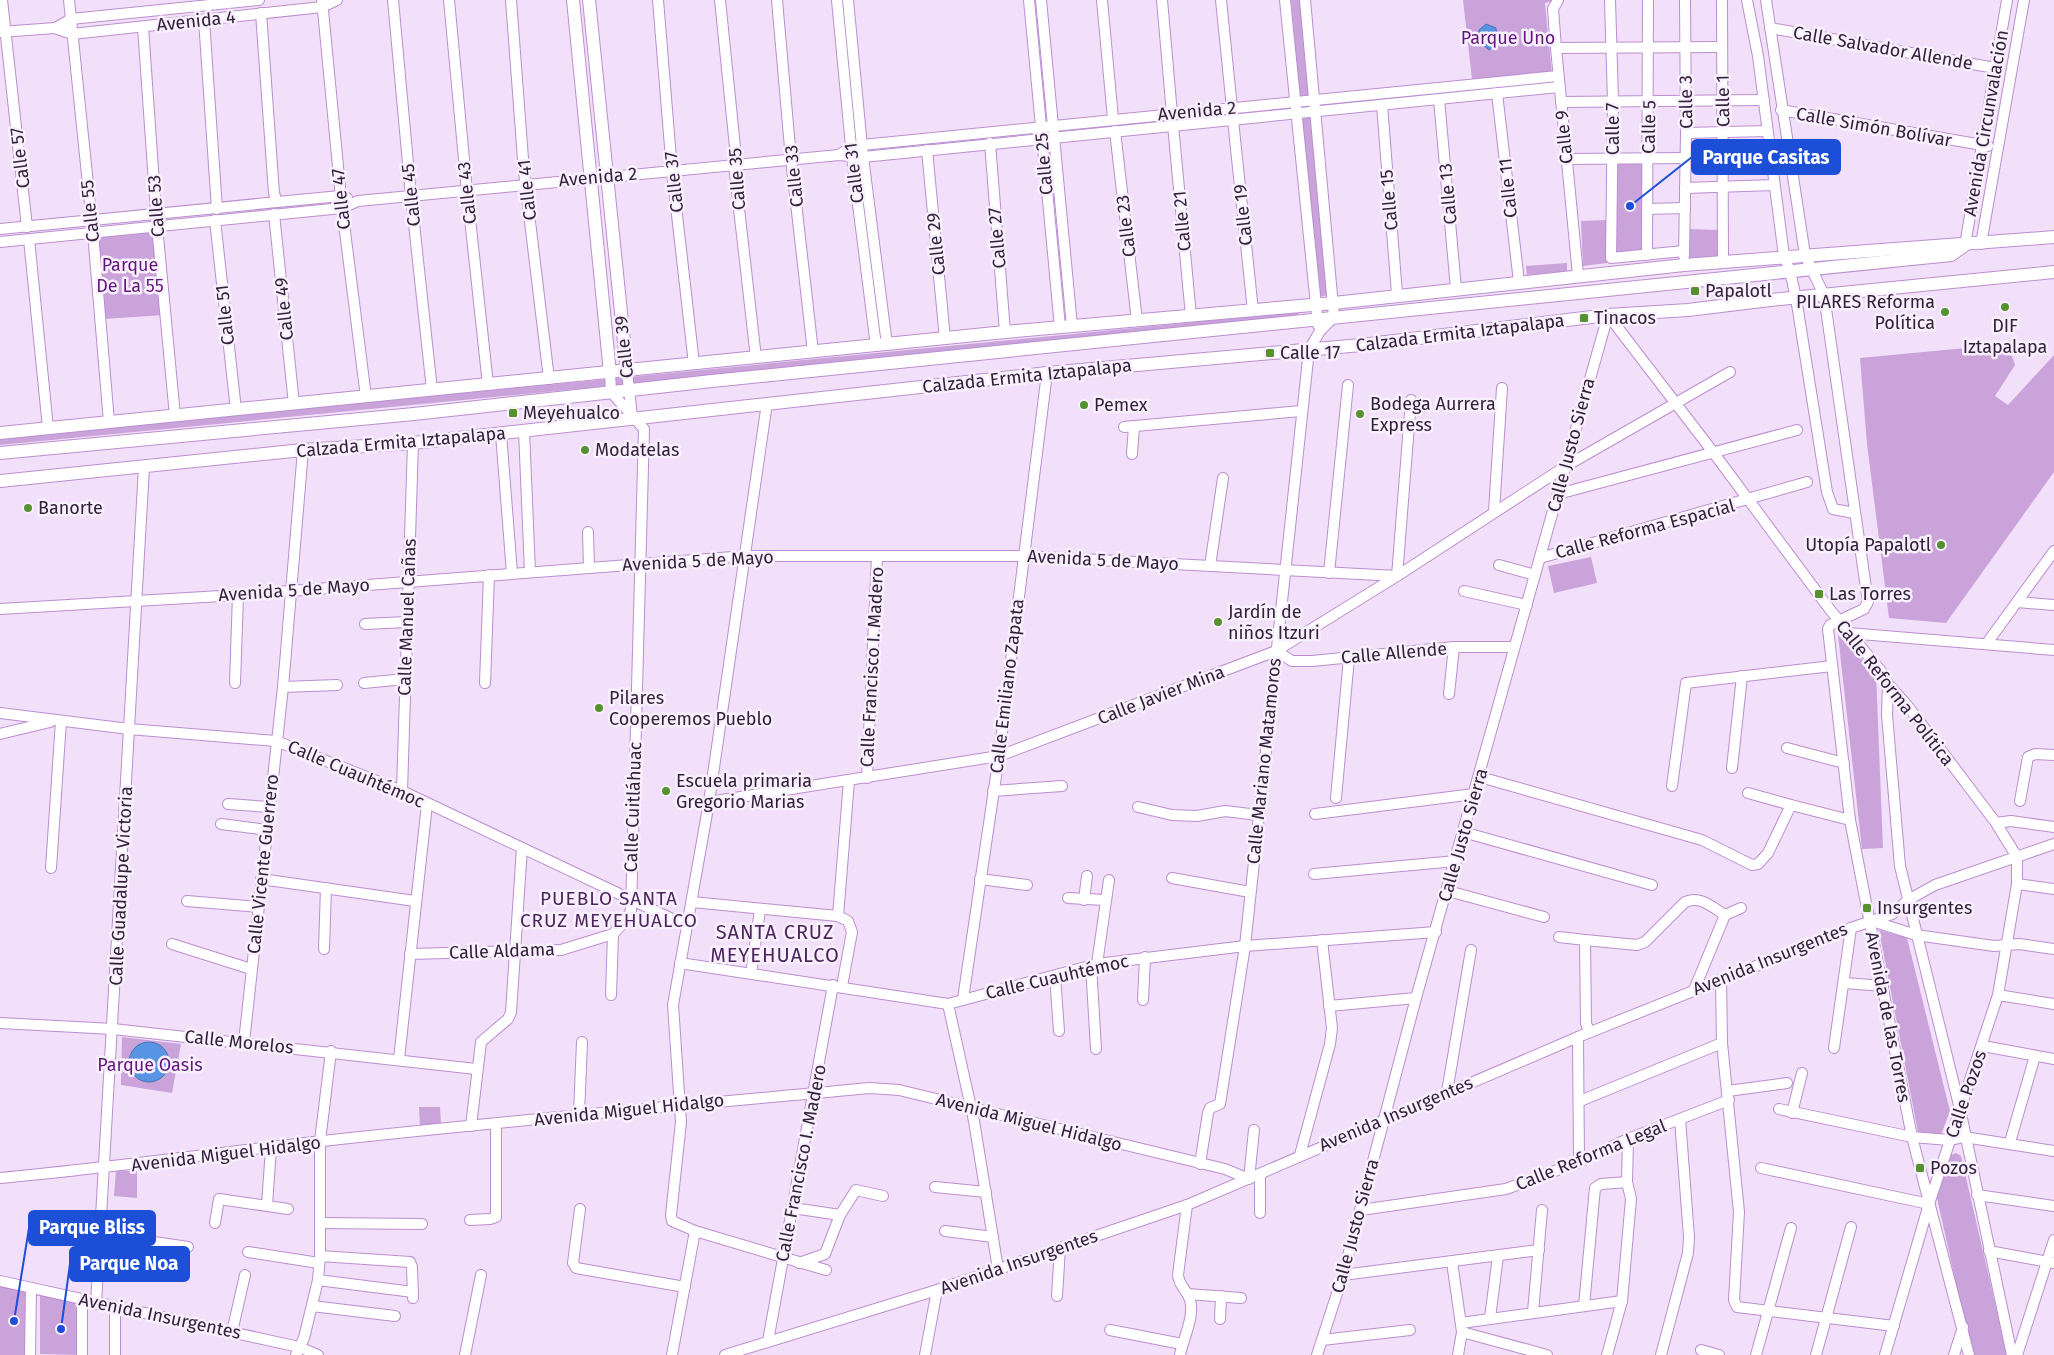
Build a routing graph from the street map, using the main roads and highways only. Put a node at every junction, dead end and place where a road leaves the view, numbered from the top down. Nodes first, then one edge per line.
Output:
1 (573, 0) edge
2 (589, 0) edge
3 (2054, 237) edge
4 (1965, 245) junction
5 (2054, 272) edge
6 (627, 371) junction
7 (610, 373) junction
8 (0, 433) edge
9 (0, 453) edge
10 (0, 480) edge

1 - 7 main road, Calle 39
2 - 6 main road, Calle 39
3 - 4 main road, Calzada Ermita Iztapalapa
4 - 6 main road, Calzada Ermita Iztapalapa
4 - 9 main road, Calzada Ermita Iztapalapa
5 - 10 main road, Calzada Ermita Iztapalapa
6 - 7 main road, Calzada Ermita Iztapalapa
7 - 8 main road, Calzada Ermita Iztapalapa

